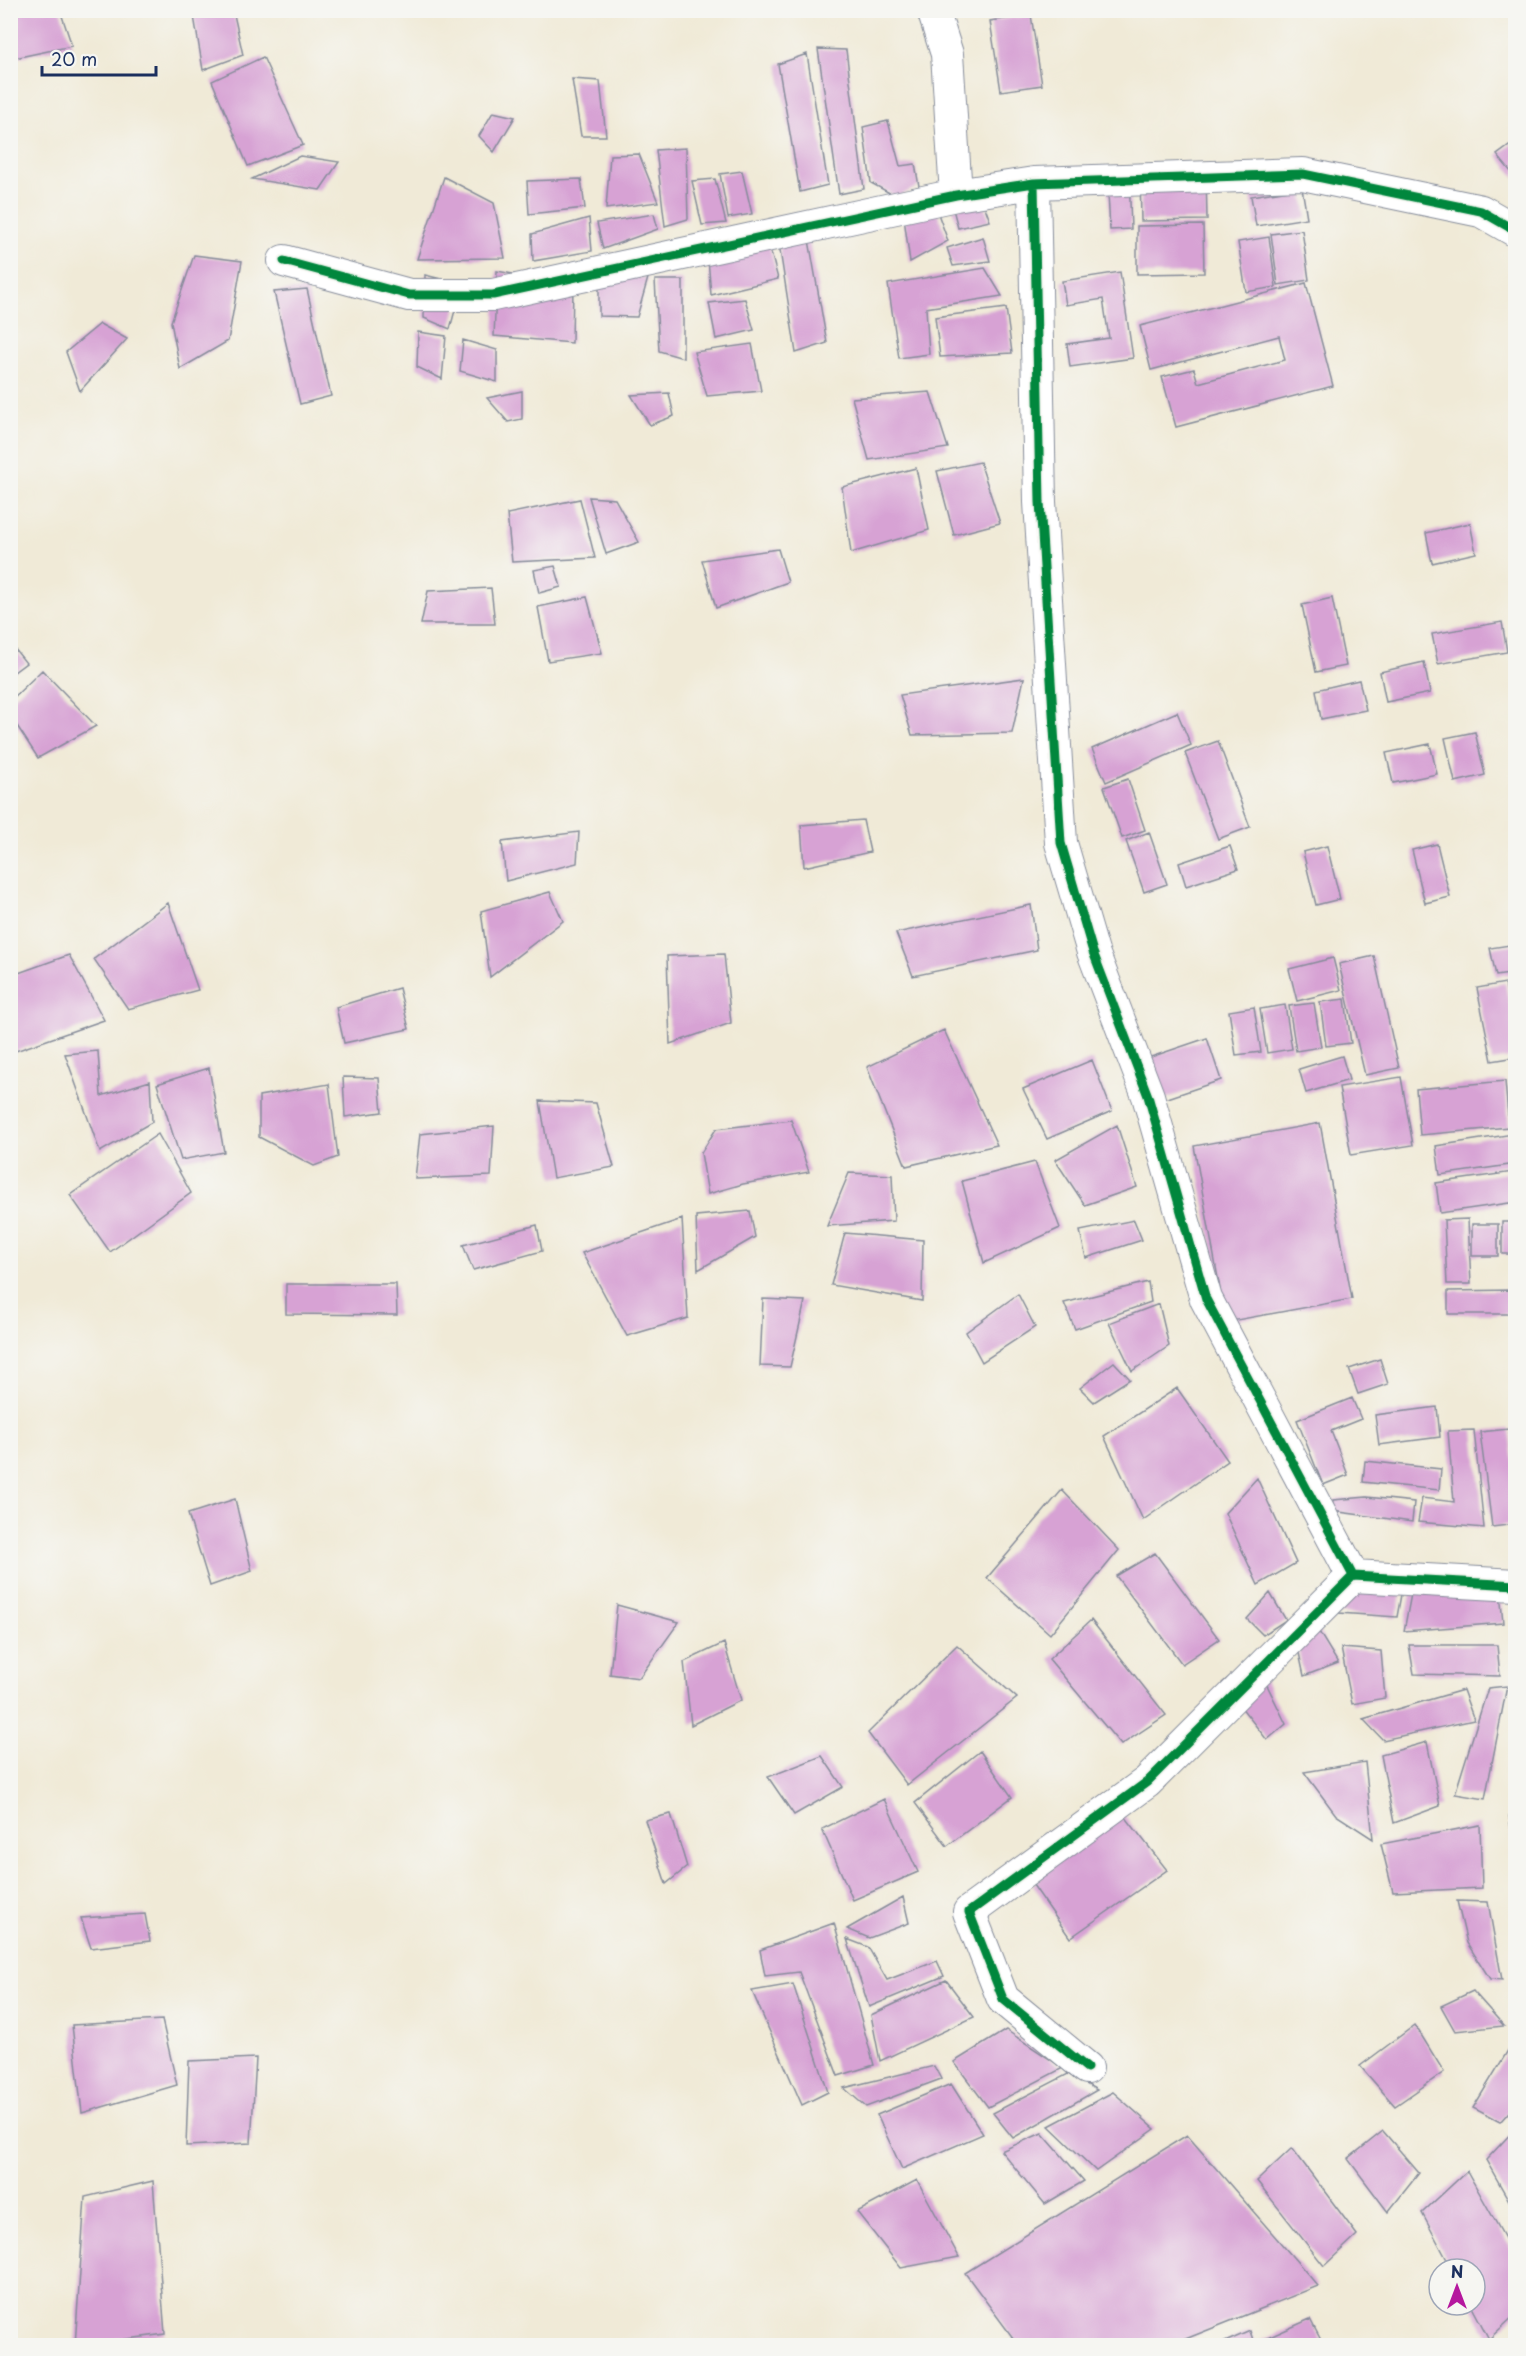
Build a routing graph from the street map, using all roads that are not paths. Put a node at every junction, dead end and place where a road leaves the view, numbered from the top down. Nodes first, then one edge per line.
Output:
1 (933, 10) edge
2 (1034, 183) junction
3 (956, 195) junction
4 (1515, 231) edge
5 (284, 261) dead end
6 (1353, 1576) junction
7 (1515, 1585) edge
8 (1087, 2068) dead end

1 - 3 street
2 - 3 street
2 - 4 street
2 - 6 street
3 - 5 street
6 - 7 street
6 - 8 street

